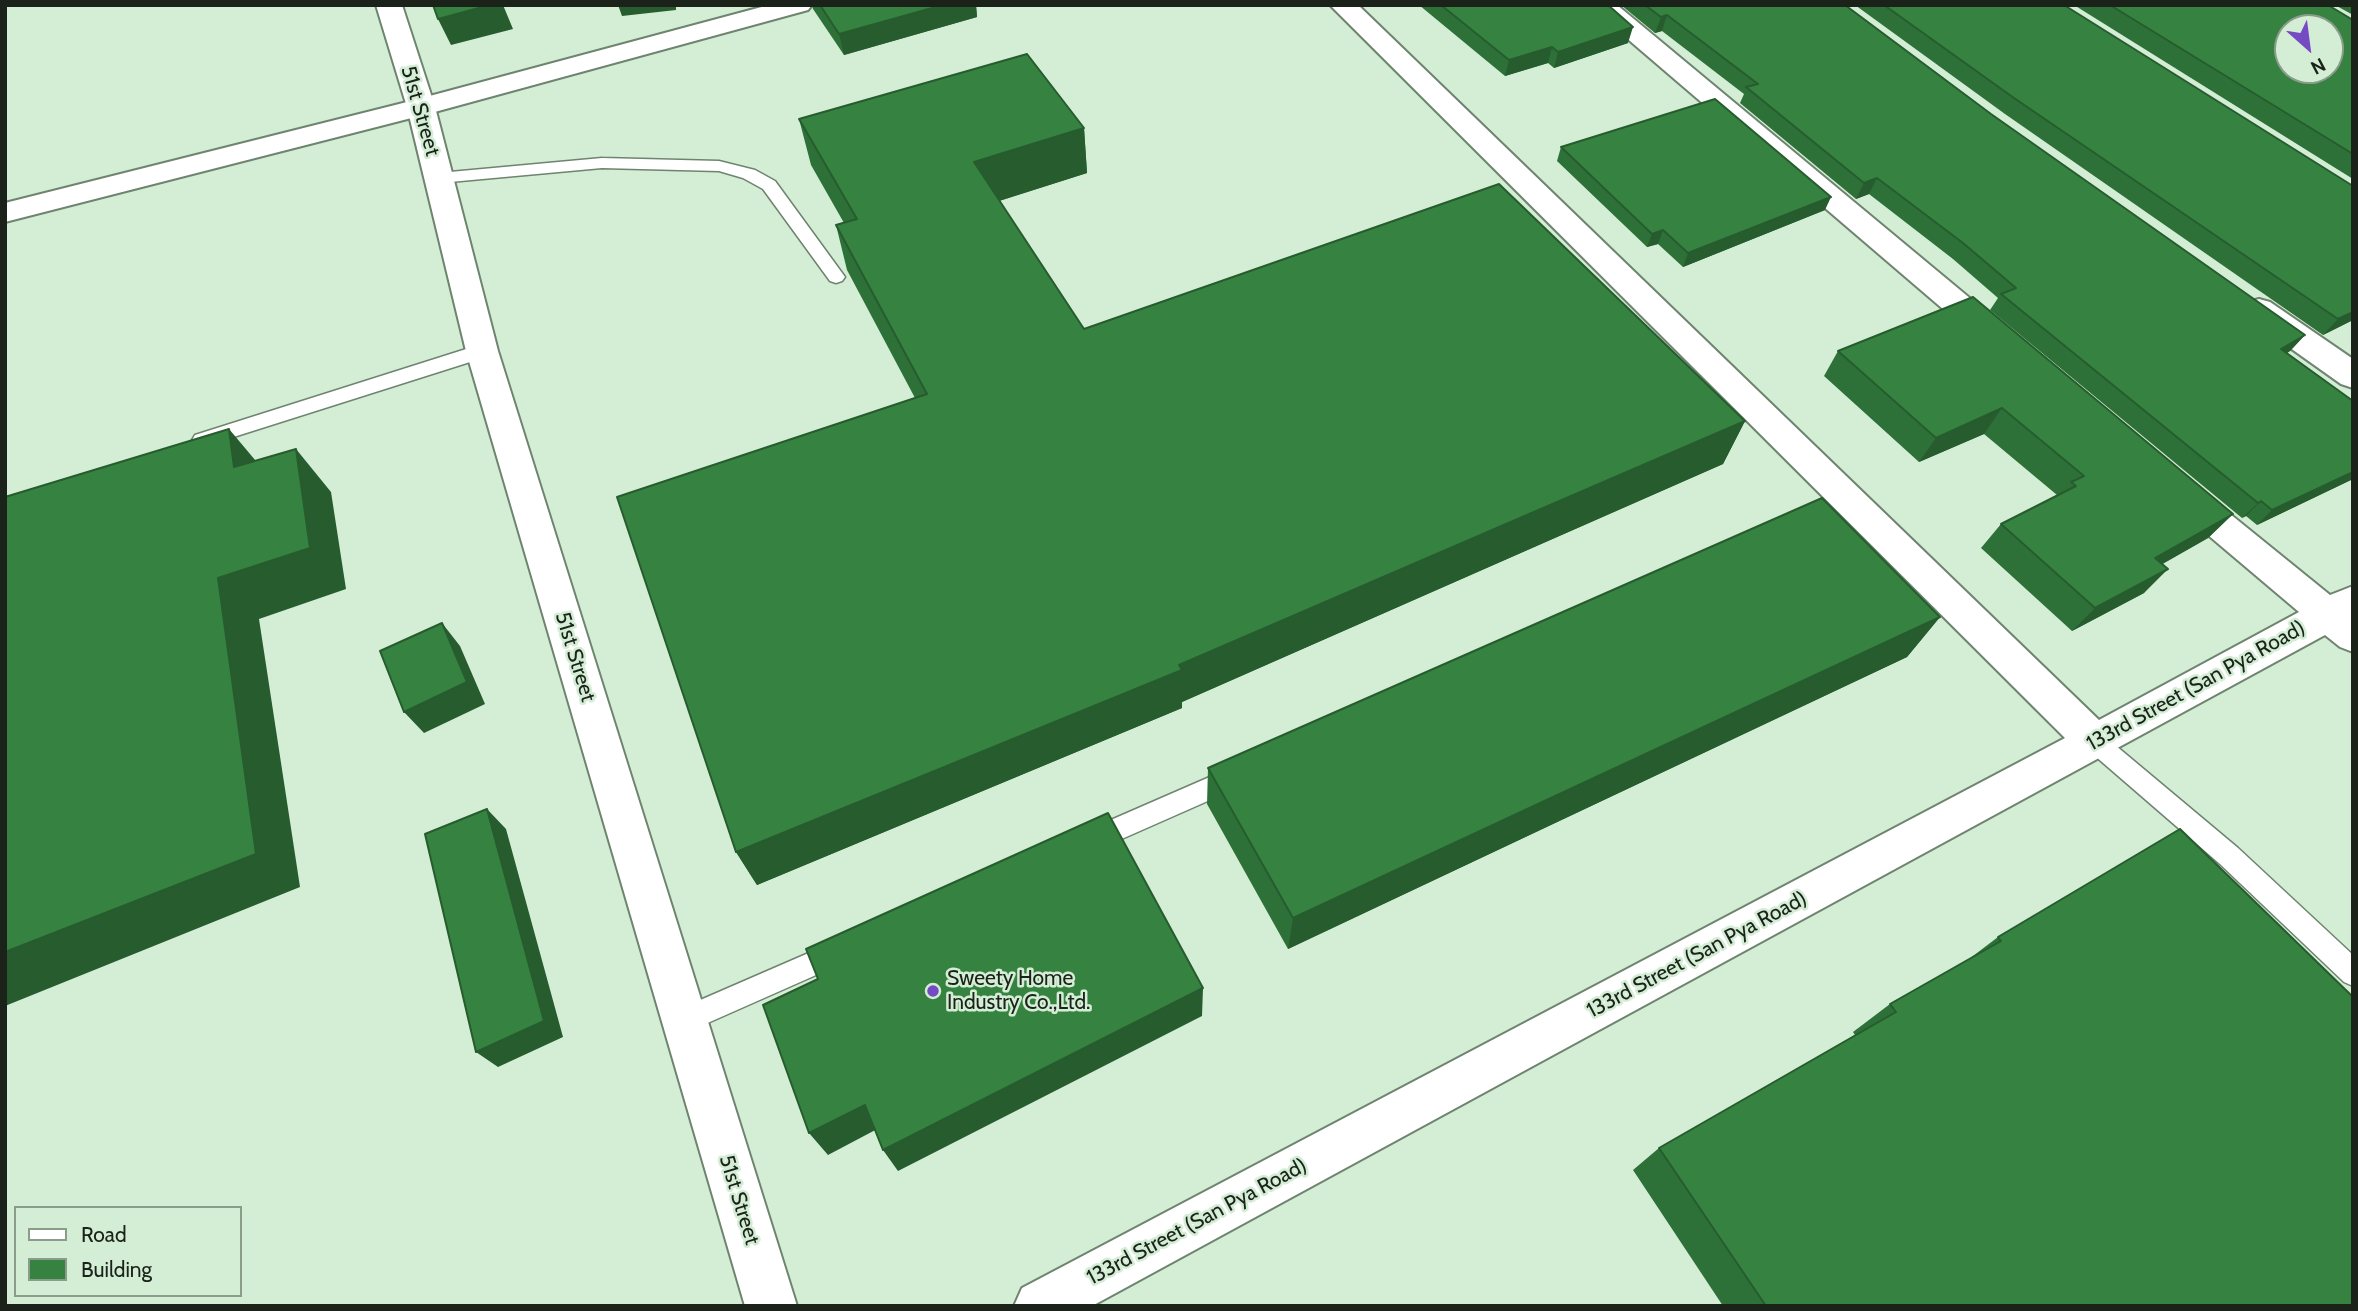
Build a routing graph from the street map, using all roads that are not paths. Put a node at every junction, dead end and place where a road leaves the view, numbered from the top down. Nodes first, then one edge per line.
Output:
1 (388, 5) edge
2 (799, 5) edge
3 (1343, 5) edge
4 (1601, 5) edge
5 (421, 107) junction
6 (439, 178) junction
7 (5, 213) edge
8 (836, 277) dead end
9 (2241, 297) edge
10 (482, 351) junction
11 (2017, 355) edge
12 (2353, 376) edge
13 (177, 447) edge
14 (2155, 471) edge
15 (2344, 617) edge
16 (2095, 742) junction
17 (1261, 766) edge
18 (1069, 851) edge
19 (864, 941) edge
20 (2353, 974) edge
21 (685, 1020) junction
22 (771, 1306) edge
23 (1040, 1306) edge

1 - 5 street, 51st Street
2 - 5 street
3 - 16 street
4 - 11 street
5 - 6 street, 51st Street
5 - 7 street
6 - 8 lane
6 - 10 street, 51st Street
9 - 12 street
10 - 13 lane
10 - 21 street, 51st Street
14 - 15 street
15 - 16 street, 133rd Street (San Pya Road)
16 - 20 lane
16 - 23 street, 133rd Street (San Pya Road)
17 - 18 lane
19 - 21 lane
21 - 22 street, 51st Street

